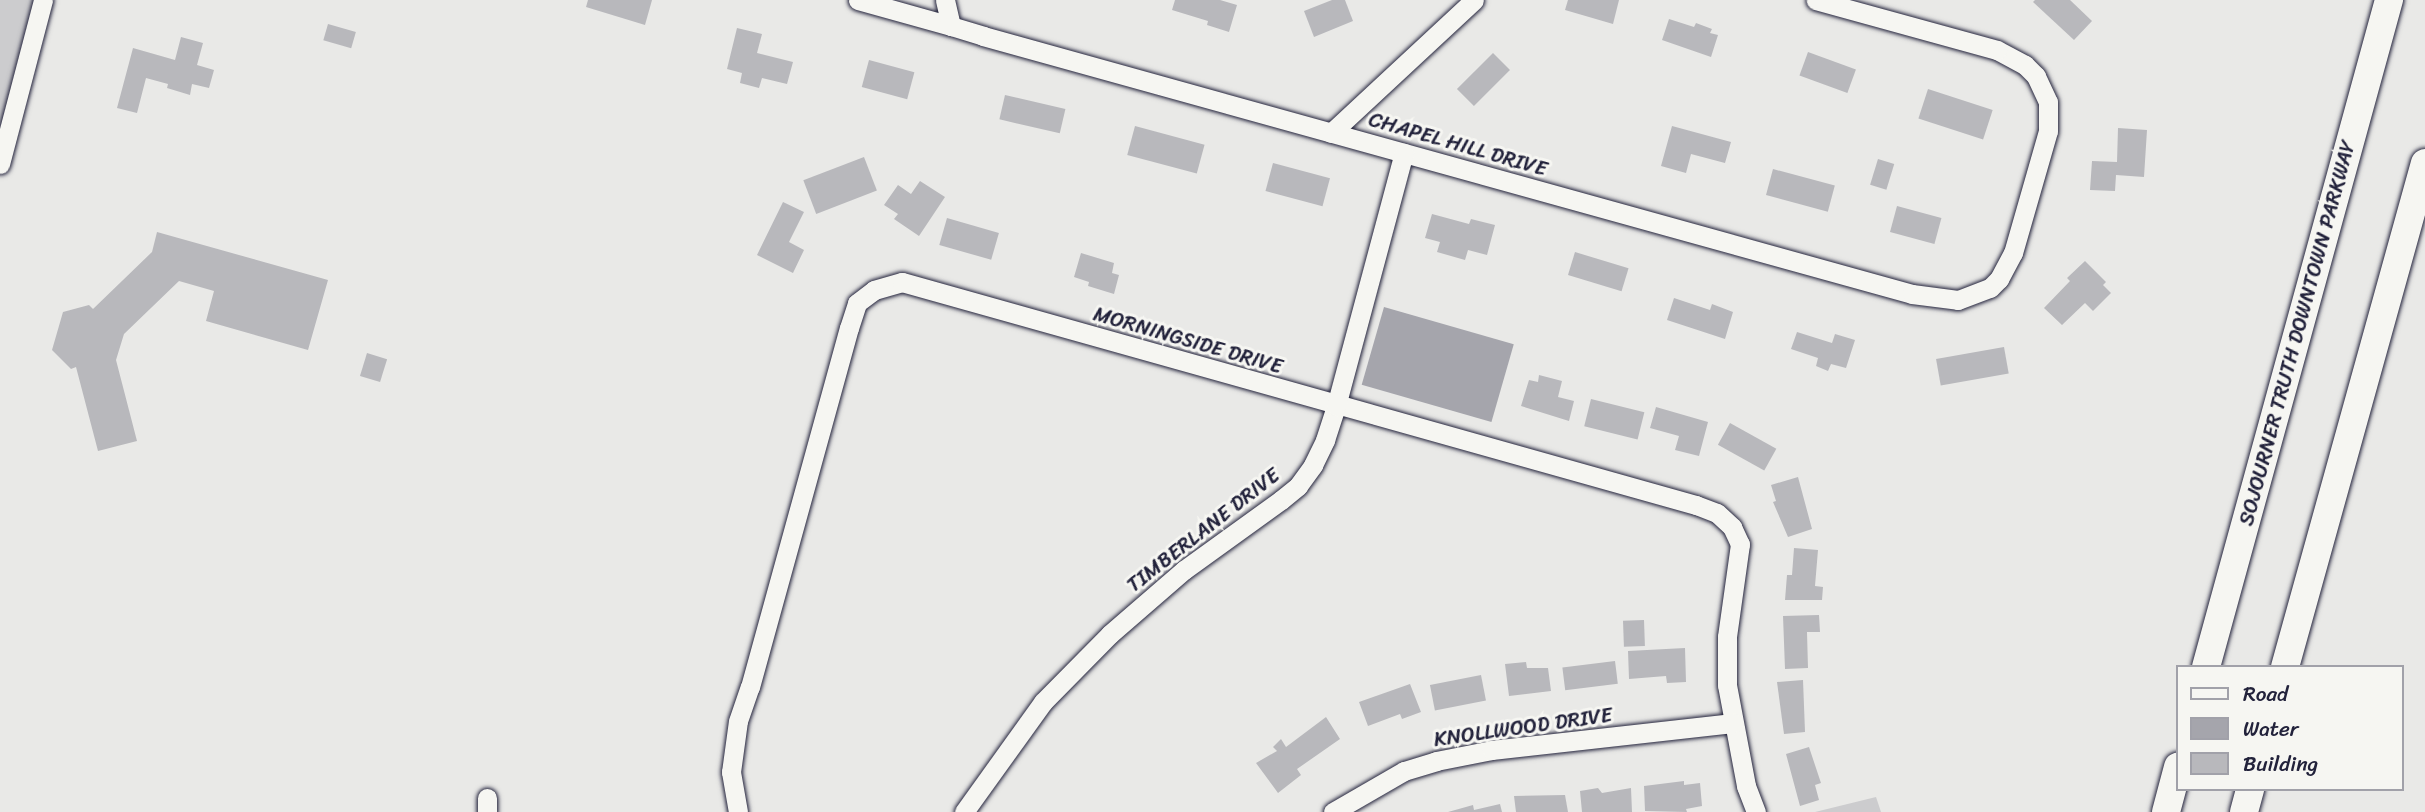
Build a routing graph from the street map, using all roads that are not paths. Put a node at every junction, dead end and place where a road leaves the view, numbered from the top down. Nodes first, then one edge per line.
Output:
1 (43, 0) edge
2 (858, 0) edge
3 (946, 0) edge
4 (1474, 0) edge
5 (1816, 0) edge
6 (2389, 0) edge
7 (951, 26) junction
8 (1331, 133) junction
9 (1405, 153) junction
10 (2425, 163) edge
11 (0, 164) edge
12 (1336, 406) junction
13 (2207, 665) edge
14 (2286, 665) edge
15 (1732, 723) junction
16 (2176, 774) edge
17 (2249, 791) edge
18 (738, 812) edge
19 (964, 812) edge
20 (1333, 812) edge
21 (1756, 812) edge
22 (2166, 812) edge
23 (2244, 812) edge

1 - 11 street
2 - 7 street, CHAPEL HILL DRIVE
3 - 7 street
4 - 8 street
5 - 9 street, CHAPEL HILL DRIVE
6 - 13 highway, SOJOURNER TRUTH DOWNTOWN PARKWAY
7 - 8 street, CHAPEL HILL DRIVE
8 - 9 street, CHAPEL HILL DRIVE
9 - 12 street, TIMBERLANE DRIVE
10 - 14 highway
12 - 15 street, MORNINGSIDE DRIVE
12 - 18 street, MORNINGSIDE DRIVE
12 - 19 street, TIMBERLANE DRIVE
15 - 20 street, KNOLLWOOD DRIVE
15 - 21 street, MORNINGSIDE DRIVE
16 - 22 highway
17 - 23 highway

